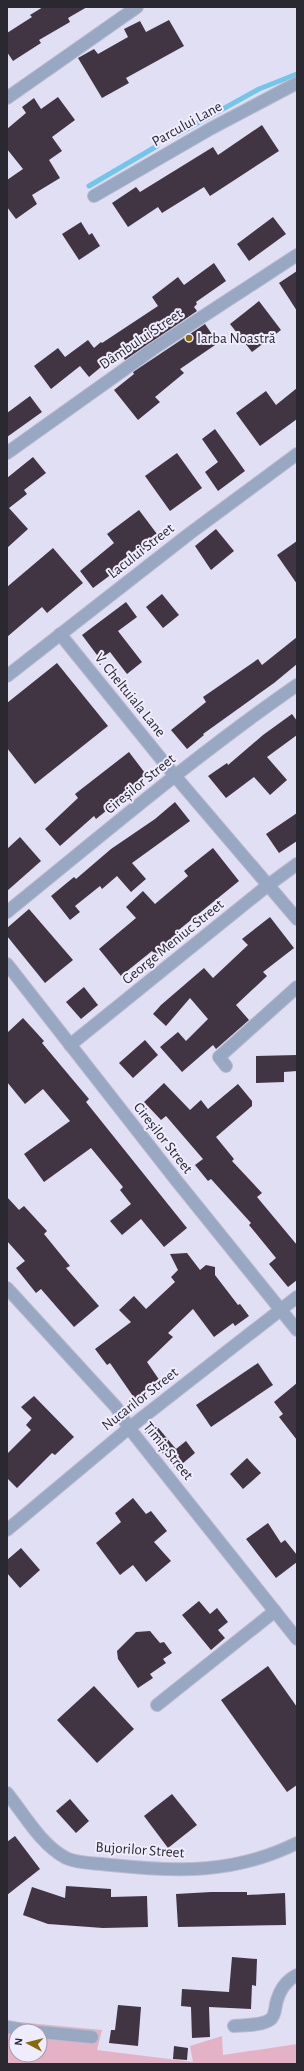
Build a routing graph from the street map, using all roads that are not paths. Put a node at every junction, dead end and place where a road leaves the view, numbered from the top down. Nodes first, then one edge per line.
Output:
1 (137, 7) edge
2 (297, 83) edge
3 (7, 98) edge
4 (94, 196) dead end
5 (297, 254) edge
6 (7, 453) edge
7 (297, 454) edge
8 (60, 634) junction
9 (7, 676) edge
10 (297, 685) edge
11 (174, 776) junction
12 (297, 864) edge
13 (267, 886) junction
14 (7, 912) edge
15 (297, 919) edge
16 (7, 964) edge
17 (297, 987) edge
18 (70, 1045) junction
19 (226, 1066) dead end
20 (7, 1288) edge
21 (297, 1297) edge
22 (281, 1309) junction
23 (297, 1330) edge
24 (129, 1428) junction
25 (7, 1530) edge
26 (275, 1611) junction
27 (297, 1639) edge
28 (157, 1705) dead end
29 (7, 1793) edge
30 (297, 1843) edge
31 (297, 1975) edge
32 (234, 2026) dead end
33 (48, 2033) edge
34 (92, 2037) dead end

1 - 3 street
2 - 4 street, Parcului Lane
5 - 6 street, Dâmbului Street
7 - 8 street, Lacului Street
8 - 9 street, Lacului Street
8 - 11 street, V. Cheltuiala Lane
10 - 11 street, Cireșilor Street
11 - 13 street, V. Cheltuiala Lane
11 - 14 street, Cireșilor Street
12 - 13 street, George Meniuc Street
13 - 15 street, V. Cheltuiala Lane
13 - 18 street, George Meniuc Street
16 - 18 street, Cireșilor Street
17 - 19 street
18 - 22 street, Cireșilor Street
20 - 24 street, Timiș Street
21 - 22 street, Nucarilor Street
22 - 23 street, Cireșilor Street
22 - 24 street, Nucarilor Street
24 - 25 street, Nucarilor Street
24 - 26 street, Timiș Street
26 - 27 street, Timiș Street
26 - 28 street
29 - 30 street, Bujorilor Street
31 - 32 street
33 - 34 street

